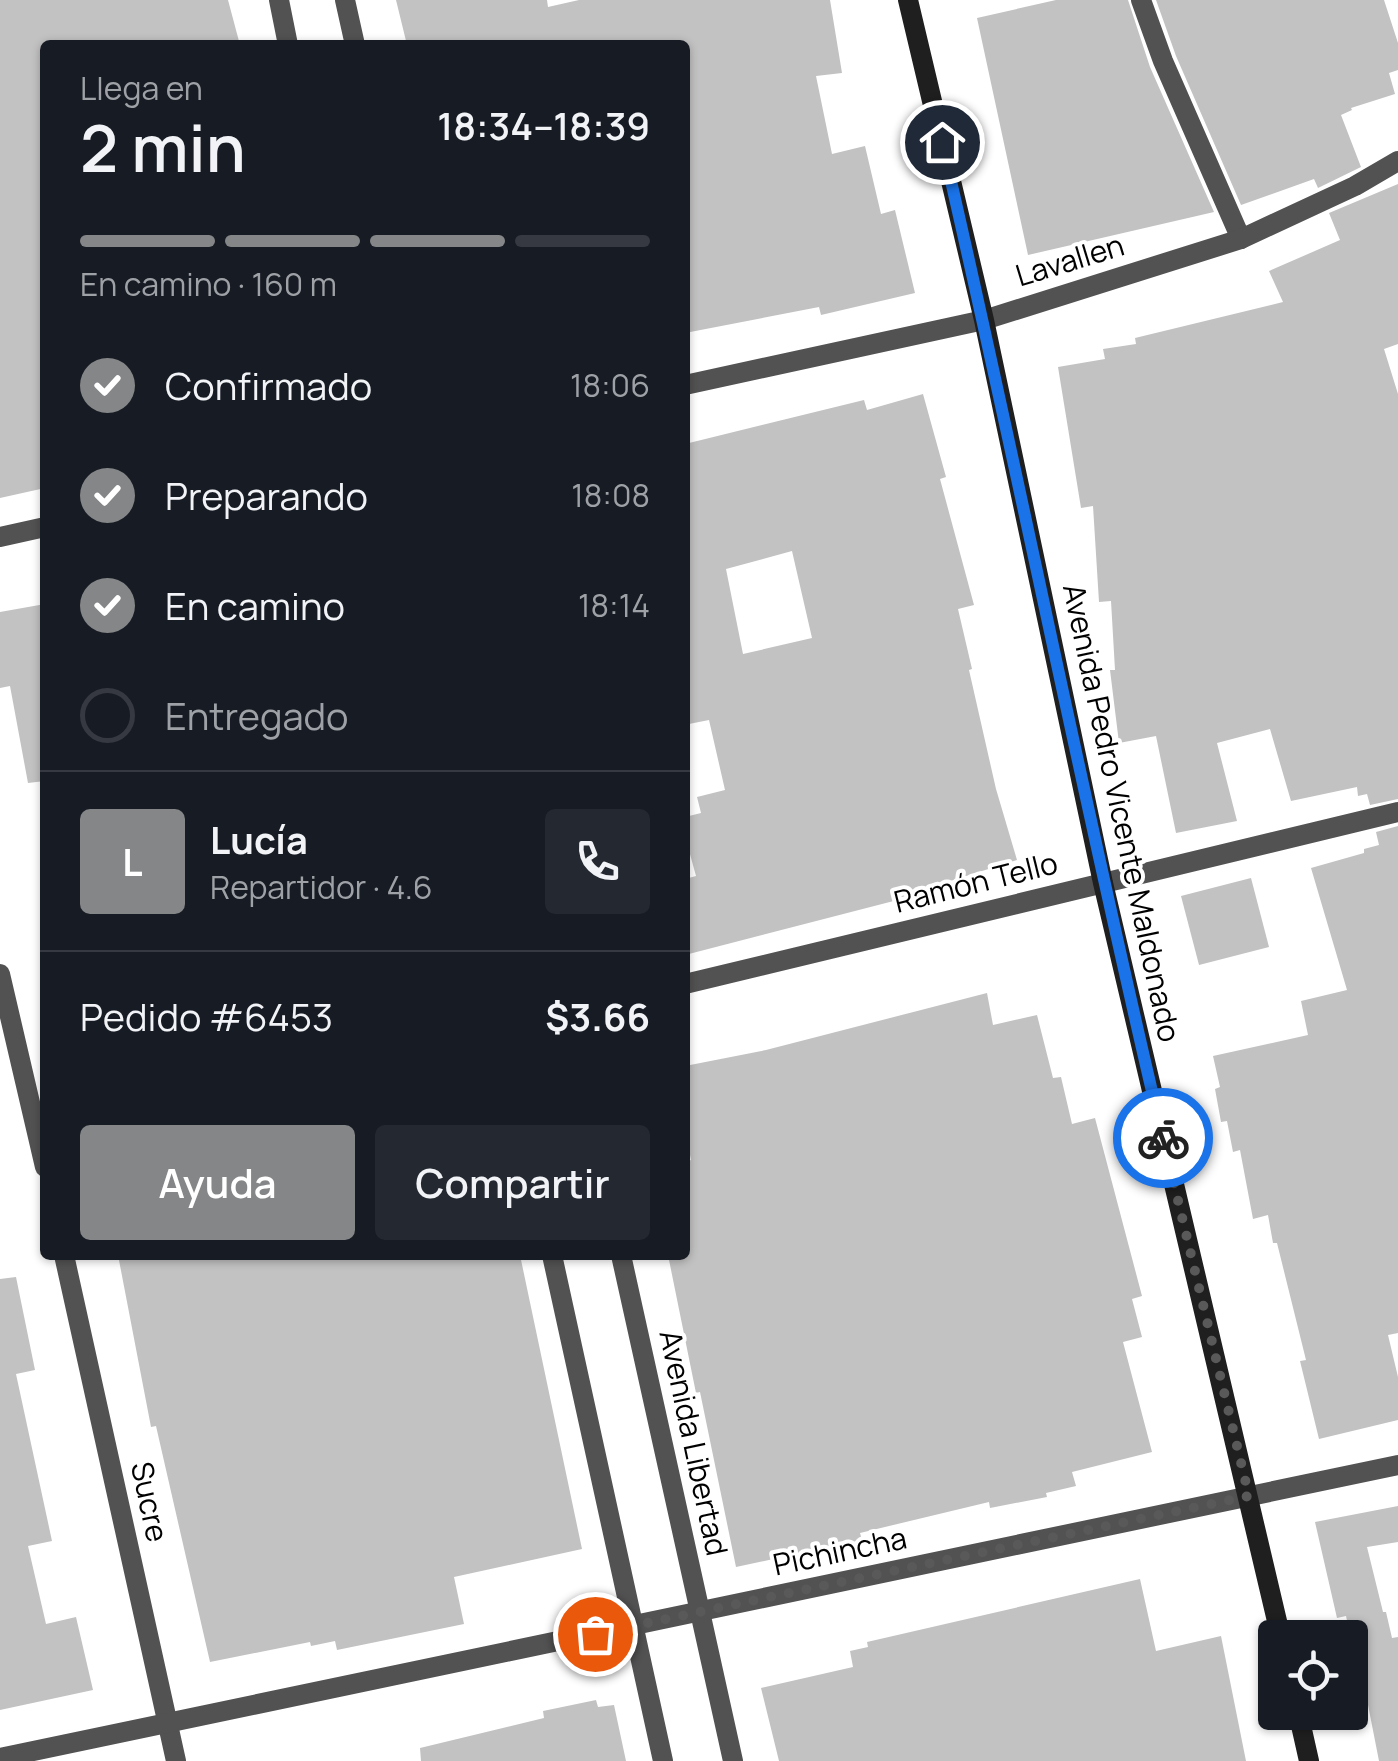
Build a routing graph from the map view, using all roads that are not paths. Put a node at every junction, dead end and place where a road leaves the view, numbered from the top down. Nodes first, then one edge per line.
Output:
1 (278, 0) edge
2 (345, 0) edge
3 (908, 0) edge
4 (1142, 0) edge
5 (287, 40) edge
6 (354, 40) edge
7 (1398, 161) edge
8 (1241, 240) junction
9 (984, 320) junction
10 (690, 383) edge
11 (40, 527) edge
12 (0, 537) edge
13 (1398, 812) edge
14 (1103, 884) junction
15 (0, 974) edge
16 (690, 983) edge
17 (40, 1132) edge
18 (65, 1260) edge
19 (553, 1260) edge
20 (622, 1260) edge
21 (1398, 1465) edge
22 (1249, 1496) junction
23 (700, 1612) junction
24 (1277, 1620) edge
25 (634, 1626) junction
26 (168, 1724) junction
27 (1302, 1730) edge
28 (0, 1758) edge
29 (176, 1761) edge
30 (663, 1761) edge
31 (733, 1761) edge
32 (1309, 1761) edge

1 - 5 street
2 - 6 street
3 - 9 main road, Avenida Pedro Vicente Maldonado
4 - 8 street
7 - 8 street, Lavallen
8 - 9 street, Lavallen
9 - 10 street, Lavallen
9 - 14 main road, Avenida Pedro Vicente Maldonado
11 - 12 street
13 - 14 street, Ramón Tello
14 - 16 street, Ramón Tello
14 - 22 main road, Avenida Pedro Vicente Maldonado
15 - 17 street
18 - 26 street, Sucre
19 - 25 street
20 - 23 street, Avenida Libertad
21 - 22 street, Pichincha
22 - 23 street, Pichincha
22 - 24 main road, Avenida Pedro Vicente Maldonado
23 - 25 street, Pichincha
23 - 31 street, Avenida Libertad
25 - 26 street, Pichincha
25 - 30 street
26 - 28 street, Pichincha
26 - 29 street, Sucre
27 - 32 main road

